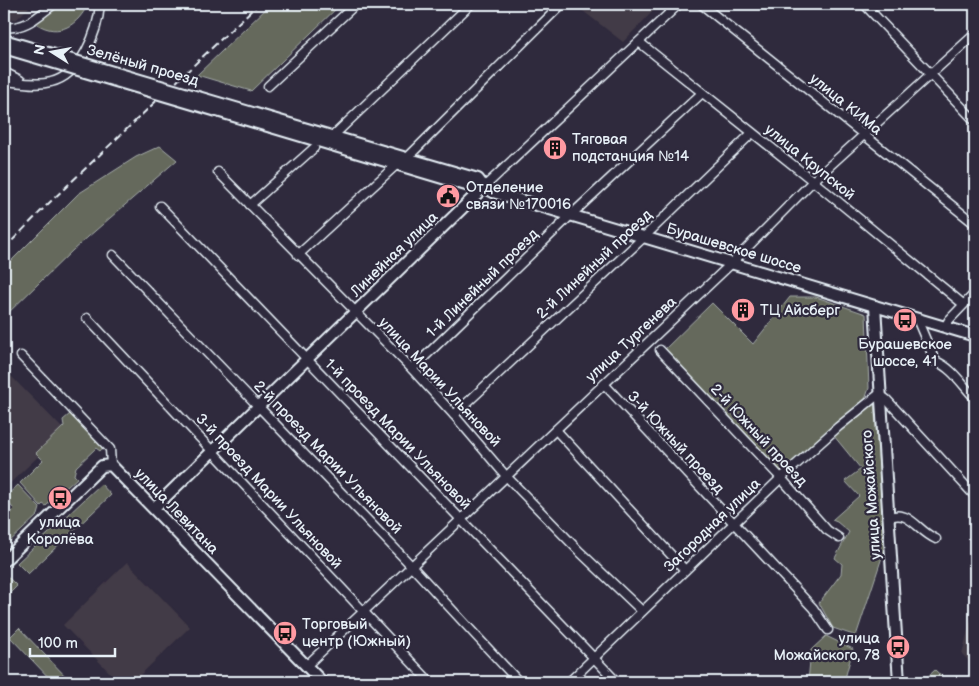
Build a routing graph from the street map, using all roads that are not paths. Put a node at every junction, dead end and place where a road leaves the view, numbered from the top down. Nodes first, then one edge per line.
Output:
1 (54, 4) edge
2 (100, 4) edge
3 (356, 4) edge
4 (471, 4) edge
5 (680, 4) edge
6 (701, 4) edge
7 (864, 4) edge
8 (561, 5) edge
9 (4, 27) edge
10 (975, 34) edge
11 (4, 40) edge
12 (639, 42) junction
13 (4, 48) edge
14 (4, 72) edge
15 (931, 74) junction
16 (4, 81) edge
17 (24, 82) junction
18 (268, 86) dead end
19 (702, 93) junction
20 (975, 121) edge
21 (272, 123) junction
22 (752, 133) junction
23 (863, 135) junction
24 (333, 136) junction
25 (314, 148) dead end
26 (408, 159) junction
27 (395, 164) junction
28 (218, 172) dead end
29 (814, 181) junction
30 (484, 187) junction
31 (250, 205) junction
32 (160, 206) dead end
33 (571, 215) junction
34 (975, 224) edge
35 (644, 237) junction
36 (113, 255) dead end
37 (298, 255) junction
38 (732, 263) junction
39 (975, 293) edge
40 (963, 304) junction
41 (874, 306) junction
42 (355, 312) junction
43 (87, 318) dead end
44 (917, 319) junction
45 (945, 327) junction
46 (975, 336) edge
47 (660, 350) dead end
48 (21, 356) dead end
49 (307, 359) junction
50 (412, 369) junction
51 (604, 384) junction
52 (879, 394) junction
53 (975, 398) edge
54 (259, 405) junction
55 (454, 415) junction
56 (556, 430) junction
57 (212, 451) junction
58 (111, 465) junction
59 (506, 476) junction
60 (781, 478) junction
61 (975, 496) edge
62 (154, 508) junction
63 (892, 516) junction
64 (461, 519) junction
65 (734, 524) junction
66 (839, 538) dead end
67 (936, 539) dead end
68 (4, 561) edge
69 (412, 566) junction
70 (685, 570) junction
71 (363, 611) junction
72 (642, 611) junction
73 (828, 630) dead end
74 (593, 658) junction
75 (306, 666) junction
76 (322, 682) edge
77 (430, 682) edge
78 (519, 682) edge
79 (569, 682) edge
80 (617, 682) edge
81 (899, 682) edge

1 - 9 street
2 - 17 street
3 - 18 street
4 - 24 street
5 - 12 street, Линейная улица
6 - 23 street, улица КИМа
7 - 15 street
8 - 26 street
10 - 15 street, улица Тургенева
11 - 21 main road, Зелёный проезд, bridge
12 - 19 street, улица Крупской
12 - 30 street, Линейная улица
13 - 21 main road, Зелёный проезд, bridge
14 - 17 street
15 - 20 street
15 - 23 street, улица Тургенева
16 - 17 street
19 - 22 street, улица Крупской
19 - 33 street, 1-й Линейный проезд
21 - 24 main road, Бурашевское шоссе
21 - 27 main road, Бурашевское шоссе
22 - 29 street, улица Крупской
22 - 35 street, 2-й Линейный проезд
23 - 29 street, улица Тургенева
23 - 34 street, улица КИМа
24 - 26 main road, Бурашевское шоссе
25 - 31 street
26 - 30 main road, Бурашевское шоссе
27 - 30 main road, Бурашевское шоссе
27 - 37 street
28 - 31 street, улица Марии Ульяновой
29 - 38 street, улица Тургенева
29 - 40 street, улица Крупской
30 - 33 main road, Бурашевское шоссе
30 - 42 main road, Линейная улица
31 - 37 street, улица Марии Ульяновой
32 - 49 street, 1-й проезд Марии Ульяновой
33 - 35 main road, Бурашевское шоссе
33 - 50 street, 1-й Линейный проезд
35 - 38 main road, Бурашевское шоссе
35 - 55 street, 2-й Линейный проезд
36 - 54 street, 2-й проезд Марии Ульяновой
37 - 42 street, улица Марии Ульяновой
38 - 41 main road, Бурашевское шоссе
38 - 51 street, улица Тургенева
39 - 40 street
40 - 45 street
41 - 44 main road, Бурашевское шоссе
41 - 52 main road, улица Можайского
42 - 49 main road, Линейная улица
42 - 50 street, улица Марии Ульяновой
43 - 57 street, 3-й проезд Марии Ульяновой
44 - 45 main road, Бурашевское шоссе
44 - 53 street
45 - 46 main road, Бурашевское шоссе
47 - 60 street, 2-й Южный проезд
48 - 58 street, улица Левитана
49 - 54 main road, Линейная улица
49 - 64 street, 1-й проезд Марии Ульяновой
50 - 55 street, улица Марии Ульяновой
51 - 56 street, улица Тургенева
51 - 65 street, 3-й Южный проезд
52 - 60 street, Загородная улица
52 - 61 street
52 - 63 main road, улица Можайского
54 - 57 main road, Линейная улица
54 - 69 street, 2-й проезд Марии Ульяновой
55 - 59 street, улица Марии Ульяновой
56 - 59 street, улица Тургенева
56 - 70 street
57 - 62 main road, Линейная улица
57 - 71 street, 3-й проезд Марии Ульяновой
58 - 62 main road, улица Левитана
58 - 68 main road
59 - 64 street, улица Тургенева
59 - 72 street, улица Марии Ульяновой
60 - 65 street, Загородная улица
60 - 66 street, 2-й Южный проезд
62 - 75 main road, улица Левитана
63 - 67 street
63 - 81 main road, улица Можайского
64 - 69 street, улица Тургенева
64 - 74 street, 1-й проезд Марии Ульяновой
65 - 70 street, Загородная улица
65 - 73 street, 3-й Южный проезд
69 - 71 street, улица Тургенева
69 - 78 street, 2-й проезд Марии Ульяновой
70 - 72 street, Загородная улица
71 - 75 street, улица Тургенева
71 - 77 street, 3-й проезд Марии Ульяновой
72 - 74 street, Загородная улица
74 - 79 street, Загородная улица
74 - 80 street, 1-й проезд Марии Ульяновой
75 - 76 main road, улица Левитана

